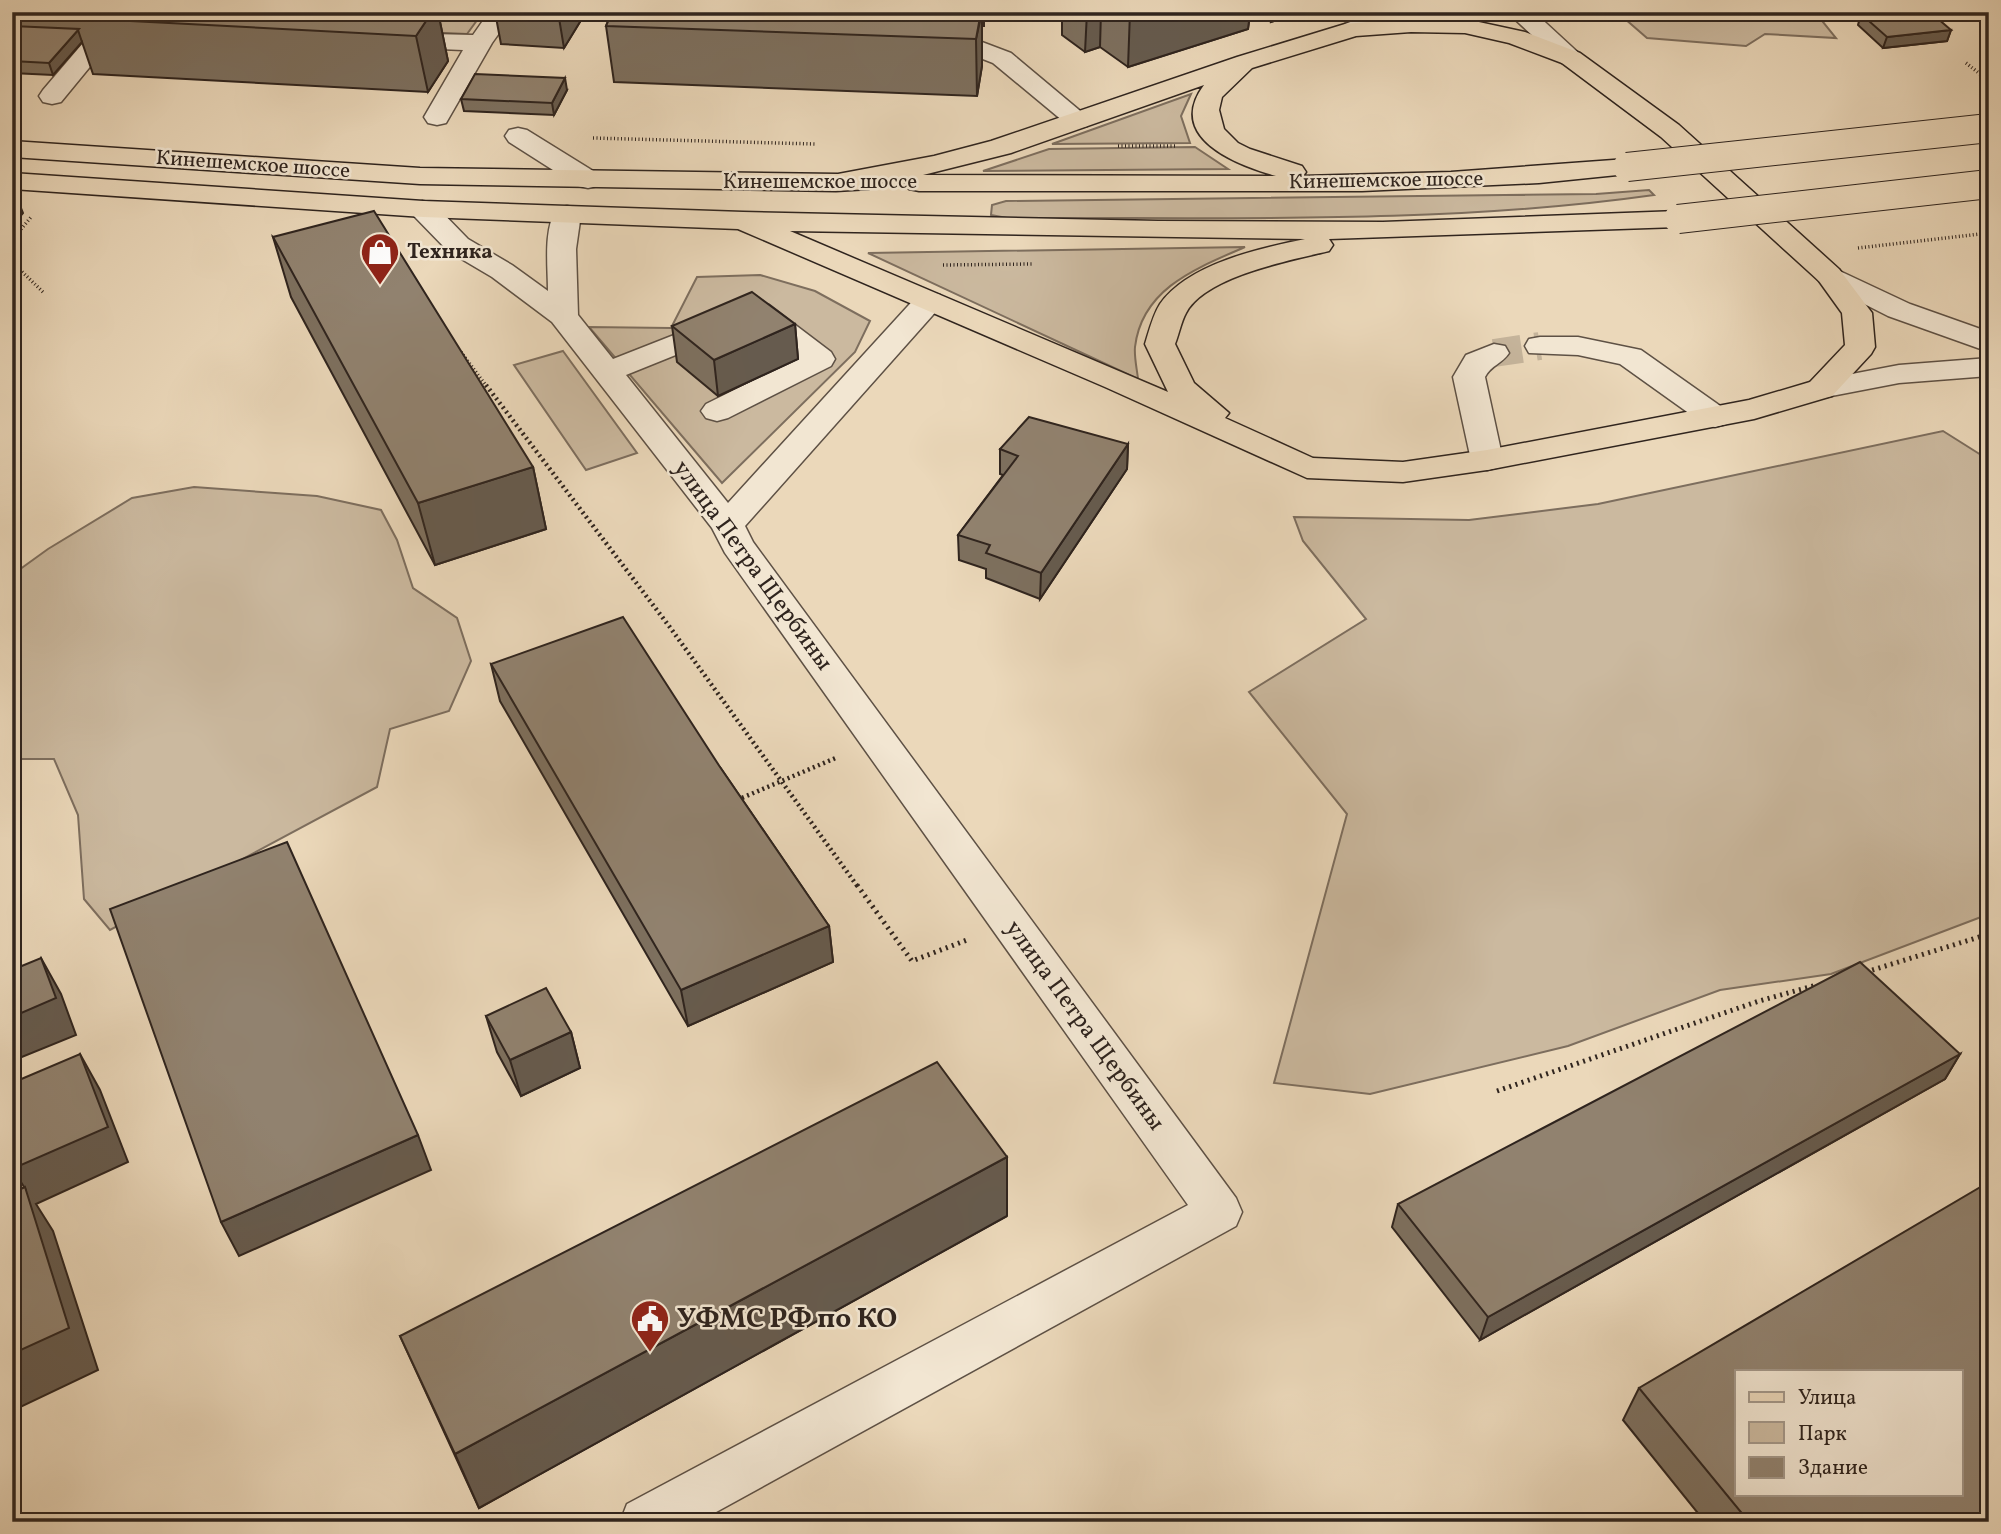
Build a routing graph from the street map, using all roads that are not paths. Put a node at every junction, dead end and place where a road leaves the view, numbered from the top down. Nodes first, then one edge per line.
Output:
1 (502, 12) edge
2 (1400, 12) edge
3 (1519, 12) edge
4 (147, 24) edge
5 (1354, 29) junction
6 (369, 39) edge
7 (480, 43) junction
8 (906, 43) edge
9 (1571, 58) junction
10 (1246, 62) junction
11 (52, 96) dead end
12 (437, 117) dead end
13 (1078, 120) junction
14 (1989, 128) edge
15 (518, 136) road end
16 (12, 149) edge
17 (588, 180) junction
18 (12, 181) edge
19 (1420, 181) junction
20 (836, 183) junction
21 (1989, 184) edge
22 (423, 209) junction
23 (567, 214) junction
24 (743, 221) junction
25 (1383, 231) junction
26 (1829, 275) junction
27 (929, 301) junction
28 (563, 316) junction
29 (1989, 343) edge
30 (1540, 346) tunnel mouth
31 (1494, 354) tunnel mouth
32 (1989, 368) edge
33 (607, 372) junction
34 (1821, 390) junction
35 (717, 411) dead end
36 (1715, 417) junction
37 (1242, 437) junction
38 (1487, 460) junction
39 (727, 525) junction
40 (646, 1522) edge

1 - 7 street
2 - 5 street
3 - 9 street
4 - 11 street
5 - 9 main road
5 - 10 main road
6 - 7 street
7 - 12 street
8 - 13 street
9 - 26 main road
10 - 13 main road
10 - 19 main road
13 - 20 main road
14 - 19 main road, Кинешемское шоссе, bridge
15 - 17 street
16 - 17 main road, Кинешемское шоссе
17 - 20 main road, Кинешемское шоссе
18 - 22 main road, Кинешемское шоссе
19 - 20 main road, Кинешемское шоссе
21 - 25 main road, bridge
22 - 23 main road, Кинешемское шоссе
22 - 28 street, улица Петра Щербины
23 - 24 main road, Кинешемское шоссе
23 - 28 street
24 - 25 main road, Кинешемское шоссе
24 - 27 main road
25 - 37 main road
26 - 29 street
26 - 34 main road
27 - 37 main road
27 - 39 street
28 - 33 street, улица Петра Щербины
30 - 36 street
31 - 38 street
32 - 34 street
33 - 35 street
33 - 39 street, улица Петра Щербины
34 - 36 main road
36 - 38 main road
37 - 38 main road
39 - 40 street, улица Петра Щербины

